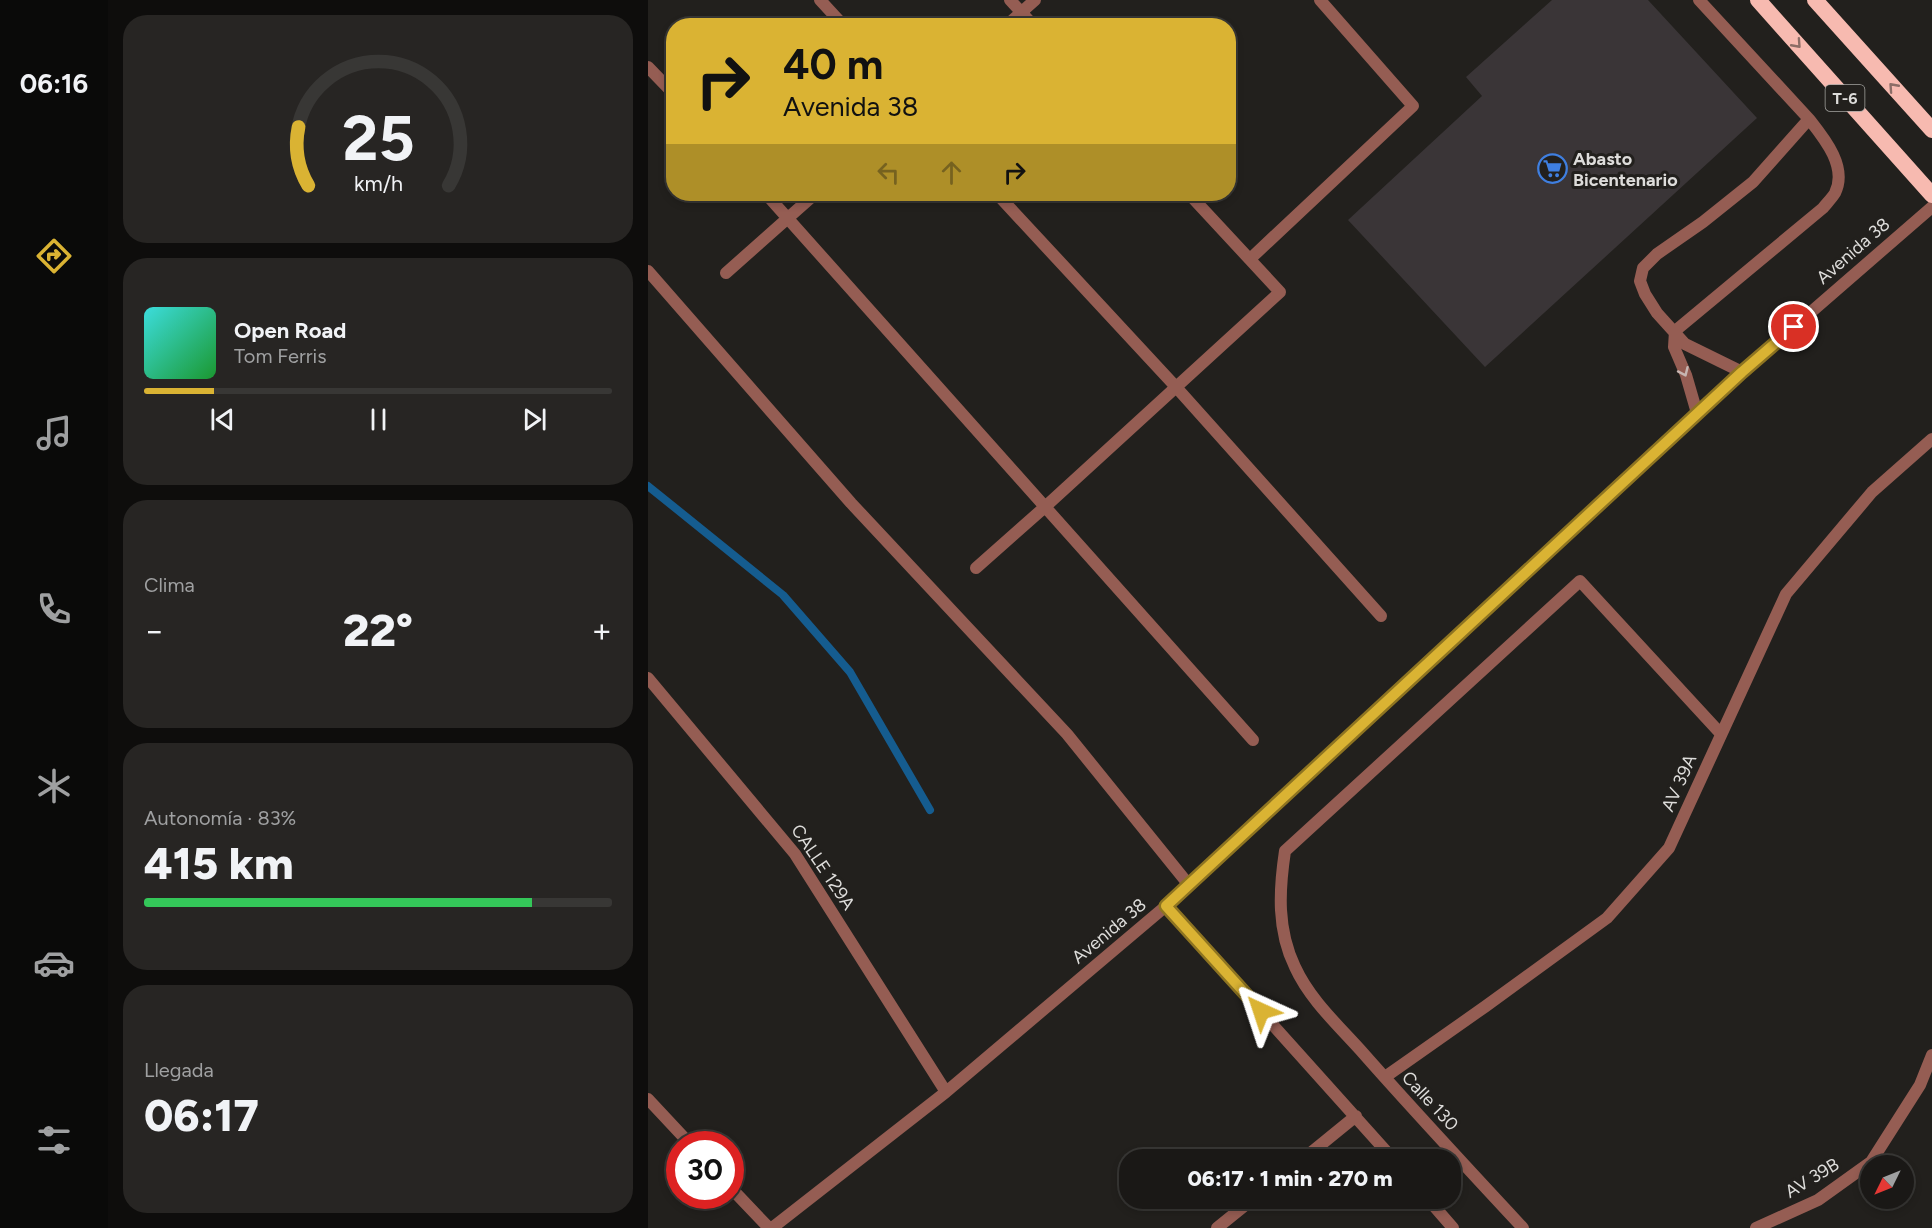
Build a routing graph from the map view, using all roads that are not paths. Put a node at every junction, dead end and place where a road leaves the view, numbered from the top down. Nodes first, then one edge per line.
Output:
1 (820, 0) edge
2 (1010, 0) edge
3 (1035, 0) edge
4 (1320, 0) edge
5 (1700, 0) edge
6 (1758, 0) edge
7 (1815, 0) edge
8 (1021, 12) junction
9 (836, 18) edge
10 (1015, 18) edge
11 (1027, 18) edge
12 (648, 67) edge
13 (666, 86) edge
14 (1809, 119) junction
15 (1932, 130) edge
16 (1932, 195) edge
17 (773, 201) edge
18 (807, 201) edge
19 (1003, 201) edge
20 (1196, 201) edge
21 (1932, 207) edge
22 (788, 217) junction
23 (1250, 259) junction
24 (648, 270) edge
25 (726, 273) dead end
26 (1674, 331) junction
27 (1742, 372) junction
28 (1176, 387) junction
29 (1697, 413) junction
30 (1932, 439) edge
31 (1046, 506) junction
32 (976, 568) dead end
33 (1380, 616) dead end
34 (648, 678) edge
35 (1721, 734) junction
36 (1253, 740) dead end
37 (1189, 885) junction
38 (1166, 906) junction
39 (1932, 1055) edge
40 (1384, 1077) junction
41 (946, 1092) junction
42 (648, 1100) edge
43 (1356, 1116) junction
44 (678, 1131) edge
45 (1316, 1149) edge
46 (1384, 1149) edge
47 (744, 1201) edge
48 (1240, 1209) edge
49 (1437, 1209) edge
50 (770, 1228) edge
51 (1217, 1228) edge
52 (1453, 1228) edge
53 (1523, 1228) edge
54 (1756, 1228) edge

1 - 9 street
2 - 8 street
3 - 8 street
4 - 23 street
5 - 14 street
6 -> 16 highway, T-6
15 -> 7 highway, T-6
8 - 10 street
8 - 11 street
12 - 13 street
14 - 26 street
14 - 26 street
17 - 22 street
18 - 22 street
19 - 28 street
20 - 23 street
21 - 27 street, Avenida 38
22 - 25 street
22 - 31 street
23 - 28 street
24 - 37 street
26 - 27 street
26 -> 29 street
27 - 29 street, Avenida 38
28 - 31 street
28 - 33 street
29 - 37 street, Avenida 38
30 - 35 street, AV 39A
31 - 32 street
31 - 36 street
34 - 41 street, CALLE 129A
35 - 40 street, AV 39A
35 - 40 street, Calle 130
37 - 38 street, Avenida 38
38 - 41 street, Avenida 38
38 - 43 street
39 - 54 street, AV 39B
40 - 53 street, Calle 130
41 - 50 street, Avenida 38
42 - 44 street
43 - 45 street
43 - 46 street
47 - 50 street
48 - 51 street
49 - 52 street

